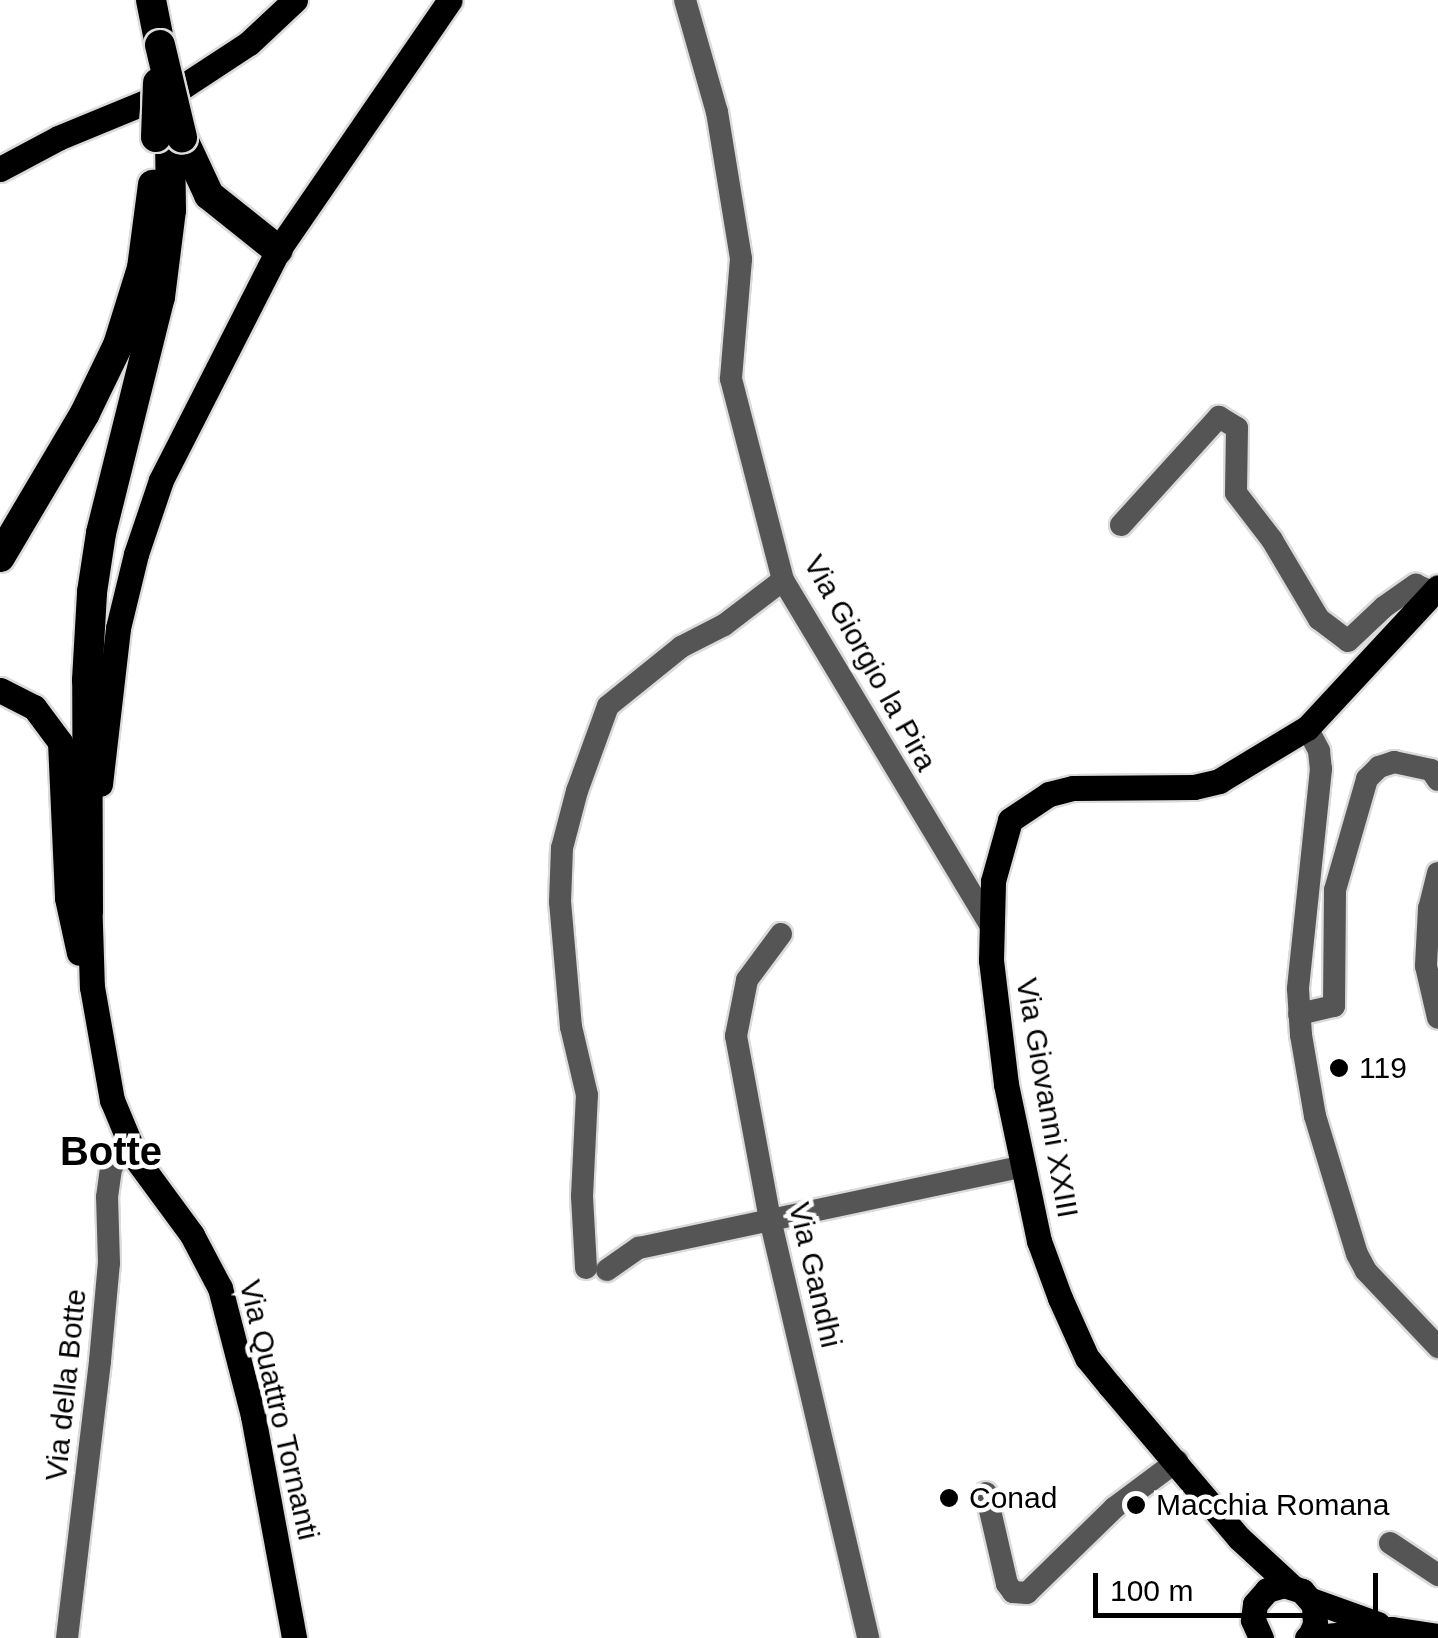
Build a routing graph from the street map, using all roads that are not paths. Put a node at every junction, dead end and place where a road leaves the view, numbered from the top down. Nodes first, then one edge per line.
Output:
1 (151, 0) edge
2 (295, 0) edge
3 (450, 0) edge
4 (685, 0) edge
5 (170, 137) junction
6 (0, 169) edge
7 (278, 250) junction
8 (1121, 525) dead end
9 (0, 557) edge
10 (783, 580) junction
11 (1435, 590) edge
12 (0, 690) edge
13 (1306, 728) junction
14 (1438, 780) edge
15 (1438, 872) edge
16 (88, 911) junction
17 (991, 926) junction
18 (781, 934) dead end
19 (92, 986) junction
20 (1300, 1014) junction
21 (1438, 1018) edge
22 (128, 1144) junction
23 (1024, 1166) junction
24 (770, 1219) junction
25 (1438, 1347) edge
26 (1177, 1460) junction
27 (986, 1493) dead end
28 (1238, 1538) junction
29 (1390, 1543) dead end
30 (1438, 1575) edge
31 (1300, 1593) junction
32 (1254, 1624) edge
33 (1392, 1629) junction
34 (1309, 1636) edge
35 (1438, 1636) edge
36 (67, 1638) edge
37 (294, 1638) edge
38 (868, 1638) edge

1 - 5 highway, bridge
2 - 6 main road
3 - 7 main road
4 - 10 street, Via Giorgio la Pira
5 - 7 highway
5 - 9 highway
5 - 16 highway
7 - 16 main road
8 - 11 street
10 - 17 street, Via Giorgio la Pira
10 - 24 street
11 - 13 main road, Via Giovanni XXIII
12 - 19 main road
13 - 17 main road, Via Giovanni XXIII
13 - 20 street
14 - 20 street
15 - 21 street
16 - 19 main road
17 - 23 main road, Via Giovanni XXIII
18 - 24 street, Via Gandhi
19 - 22 main road, Via Quattro Tornanti
20 - 25 street
22 - 36 street, Via della Botte
22 - 37 main road, Via Quattro Tornanti
23 - 24 street
23 - 26 main road, Via Giovanni XXIII
24 - 38 street, Via Gandhi
26 - 27 street
26 - 28 main road, Via Giovanni XXIII
28 - 31 main road, Via Giovanni XXIII
28 - 32 main road, Via Giovanni XXIII
29 - 30 street
31 - 32 main road
31 - 33 main road, Via Giovanni XXIII
31 - 34 main road
33 - 34 main road
33 - 35 main road

